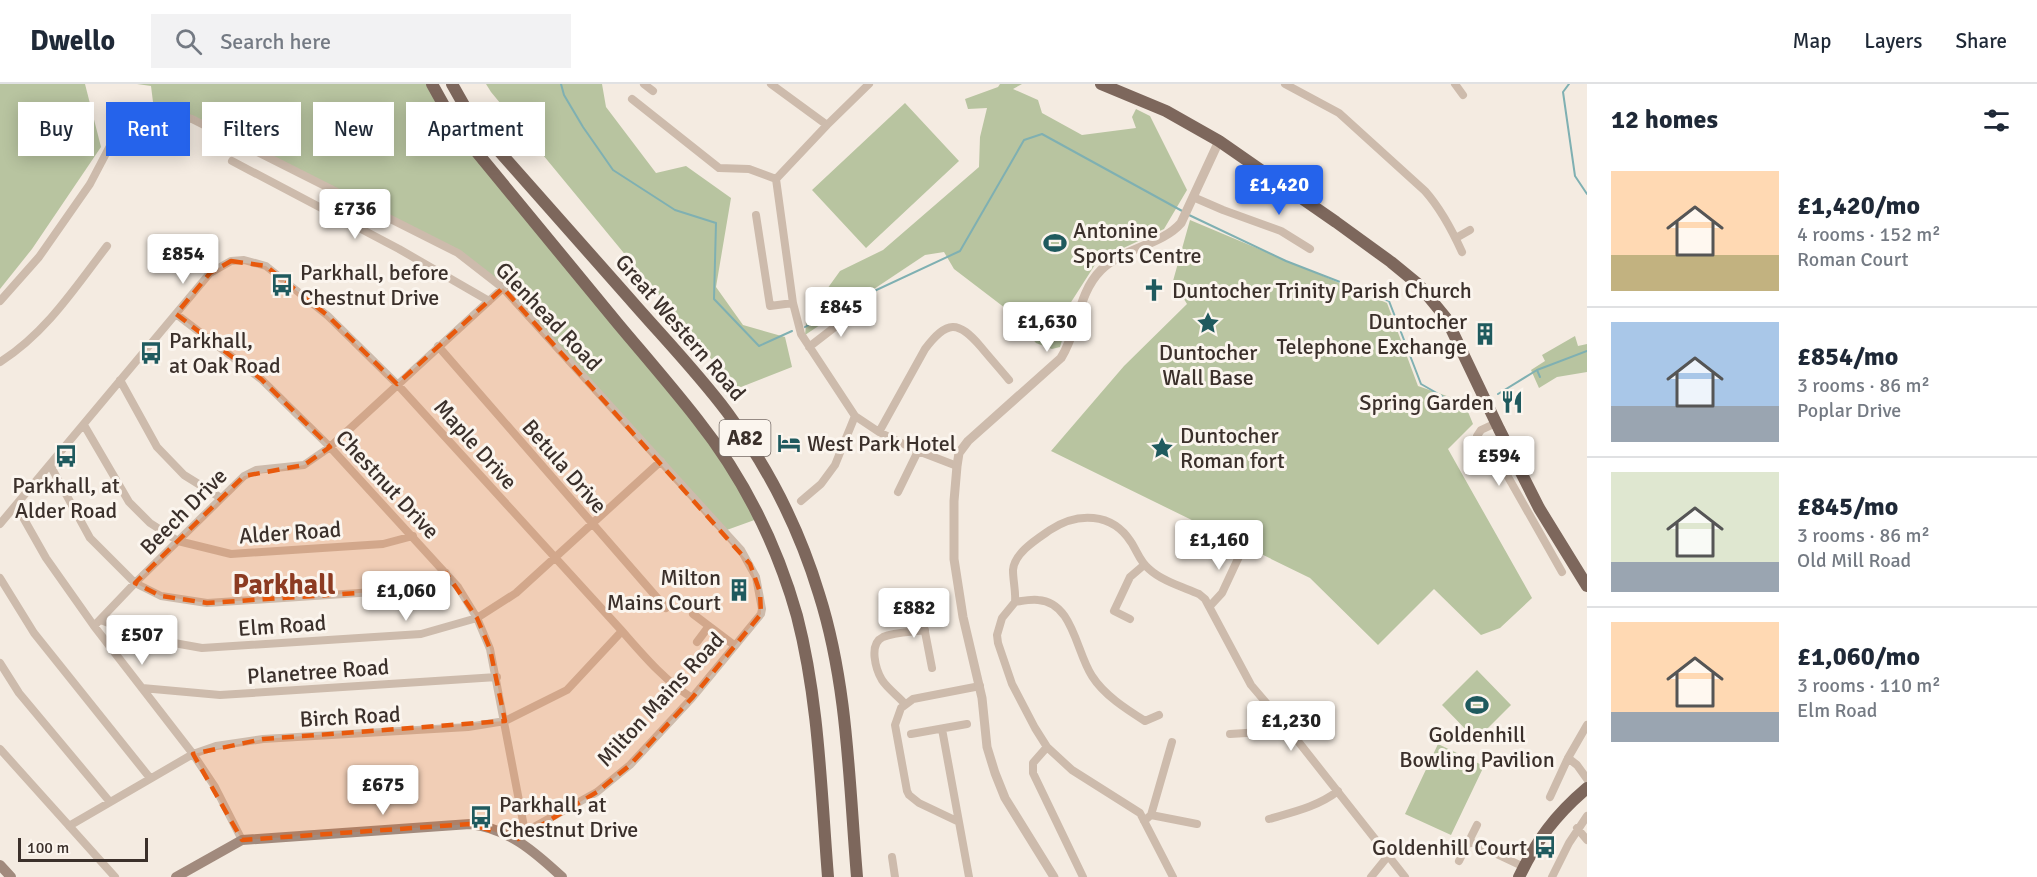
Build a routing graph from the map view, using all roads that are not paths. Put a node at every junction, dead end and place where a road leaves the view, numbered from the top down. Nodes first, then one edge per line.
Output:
1 (432, 84) edge
2 (452, 84) edge
3 (644, 84) edge
4 (771, 84) edge
5 (869, 84) edge
6 (1101, 84) edge
7 (1285, 84) edge
8 (1455, 84) edge
9 (653, 91) dead end
10 (1464, 95) dead end
11 (632, 99) dead end
12 (827, 125) junction
13 (1219, 141) junction
14 (232, 161) dead end
15 (776, 179) junction
16 (1191, 200) junction
17 (756, 214) dead end
18 (1470, 230) dead end
19 (1456, 238) junction
20 (107, 246) dead end
21 (1310, 249) dead end
22 (1462, 252) dead end
23 (503, 288) junction
24 (0, 301) edge
25 (489, 301) junction
26 (793, 303) junction
27 (858, 309) dead end
28 (176, 314) junction
29 (438, 346) junction
30 (809, 346) junction
31 (0, 362) edge
32 (120, 380) junction
33 (1009, 380) dead end
34 (398, 384) junction
35 (855, 416) junction
36 (1496, 423) junction
37 (84, 425) junction
38 (879, 432) junction
39 (330, 447) junction
40 (918, 451) junction
41 (661, 462) junction
42 (50, 465) junction
43 (957, 466) junction
44 (898, 492) dead end
45 (221, 498) junction
46 (801, 501) dead end
47 (16, 505) junction
48 (0, 523) edge
49 (592, 524) junction
50 (413, 537) junction
51 (178, 541) junction
52 (1243, 548) dead end
53 (556, 558) junction
54 (1144, 565) junction
55 (1562, 572) dead end
56 (446, 573) junction
57 (0, 578) edge
58 (135, 583) junction
59 (1587, 586) edge
60 (1015, 602) junction
61 (920, 606) dead end
62 (1210, 606) junction
63 (666, 608) dead end
64 (693, 614) dead end
65 (761, 614) joint
66 (477, 618) junction
67 (1131, 619) dead end
68 (101, 620) junction
69 (94, 626) junction
70 (709, 626) junction
71 (925, 630) junction
72 (622, 631) junction
73 (697, 642) dead end
74 (734, 645) junction
75 (0, 663) edge
76 (932, 668) dead end
77 (497, 677) junction
78 (980, 686) junction
79 (142, 688) junction
80 (692, 698) junction
81 (905, 704) junction
82 (1159, 715) dead end
83 (505, 721) junction
84 (967, 724) dead end
85 (1587, 725) edge
86 (1286, 726) junction
87 (942, 729) junction
88 (1230, 734) dead end
89 (912, 735) dead end
90 (1172, 742) dead end
91 (1047, 747) junction
92 (0, 749) edge
93 (193, 754) junction
94 (1568, 758) junction
95 (150, 778) junction
96 (1587, 780) edge
97 (1587, 788) edge
98 (1338, 791) junction
99 (1550, 797) dead end
100 (110, 802) junction
101 (1151, 815) junction
102 (1587, 816) edge
103 (1269, 819) dead end
104 (959, 822) junction
105 (1197, 824) dead end
106 (1146, 825) junction
107 (1477, 825) dead end
108 (69, 826) junction
109 (1577, 828) junction
110 (521, 835) junction
111 (242, 840) junction
112 (1587, 840) edge
113 (1469, 841) junction
114 (1388, 856) junction
115 (892, 857) dead end
116 (1459, 861) dead end
117 (0, 865) edge
118 (1521, 872) edge
119 (11, 877) edge
120 (116, 877) edge
121 (176, 877) edge
122 (562, 877) edge
123 (828, 877) edge
124 (857, 877) edge
125 (895, 877) edge
126 (969, 877) edge
127 (1054, 877) edge
128 (1083, 877) edge
129 (1173, 877) edge
130 (1371, 877) edge
131 (1405, 877) edge
132 (1552, 877) edge

1 - 123 main road, Great Western Road / A82
2 - 124 main road, Great Western Road / A82
3 - 9 street
4 - 12 street
5 - 12 street
6 - 13 main road
7 - 19 street
8 - 10 street
11 - 15 street
12 - 15 street
13 - 16 street
13 - 36 main road
14 - 25 street
15 - 26 street
16 - 21 street
16 - 43 street
17 - 26 street
18 - 19 street
19 - 22 street
20 - 31 street
23 - 24 street, Glenhead Road
23 - 25 street, Beech Drive
23 - 41 street, Glenhead Road
25 - 29 street, Beech Drive
26 - 30 street
27 - 30 street
28 - 32 street
28 - 34 street, Maple Drive
28 - 39 street, Chestnut Drive
29 - 34 street, Beech Drive
29 - 49 street, Betula Drive
30 - 35 street
32 - 37 street
32 - 45 street
33 - 38 street
34 - 39 street, Beech Drive
34 - 53 street, Maple Drive
35 - 38 street
35 - 46 street
36 - 55 street
36 - 59 main road
37 - 42 street
37 - 51 street, Alder Road
38 - 40 street
39 - 45 street, Beech Drive
39 - 50 street, Chestnut Drive
40 - 43 street
40 - 44 street
41 - 49 street, Elm Road
41 - 65 street, Glenhead Road
42 - 47 street
42 - 58 street
43 - 78 street
45 - 51 street, Beech Drive
47 - 48 street
47 - 69 street
49 - 53 street, Elm Road
49 - 63 street, Betula Drive
50 - 51 street, Alder Road
50 - 56 street, Chestnut Drive
51 - 58 street, Beech Drive
52 - 62 street
53 - 66 street, Elm Road
53 - 72 street, Maple Drive
54 - 60 street
54 - 62 street
54 - 67 street
56 - 58 street
56 - 66 street, Chestnut Drive
57 - 95 street
58 - 68 street, Beech Drive
60 - 82 street
60 - 91 street
61 - 71 street
62 - 86 street
64 - 70 street
65 - 74 street, Milton Mains Road
66 - 68 street, Elm Road
66 - 77 street, Chestnut Drive
68 - 69 street, Beech Drive
69 - 79 street
70 - 73 street
70 - 74 street
71 - 76 street
71 - 81 street
72 - 80 street, Maple Drive
72 - 83 street, Birch Road
74 - 80 street, Milton Mains Road
75 - 100 street
77 - 79 street, Planetree Road
77 - 83 street, Chestnut Drive
78 - 81 street
78 - 127 street
79 - 93 street
80 - 110 street, Milton Mains Road
81 - 104 street
83 - 93 street, Birch Road
83 - 110 street, Chestnut Drive
84 - 87 street
85 - 94 street
86 - 88 street
86 - 98 street
87 - 89 street
87 - 104 street
90 - 101 street
91 - 106 street
91 - 128 street
92 - 108 street
93 - 95 street, Birch Road
93 - 111 street
94 - 96 street
94 - 99 street
95 - 100 street, Birch Road
97 - 118 main road
98 - 103 street
98 - 114 street
100 - 108 street, Birch Road
101 - 105 street
101 - 106 street
102 - 109 street
104 - 126 street
106 - 129 street
107 - 113 street
108 - 120 street
109 - 112 street
109 - 132 street
110 - 111 main road
110 - 122 main road
111 - 121 main road
113 - 116 street
113 - 118 street
114 - 130 street
114 - 131 street
115 - 125 street
117 - 119 main road

